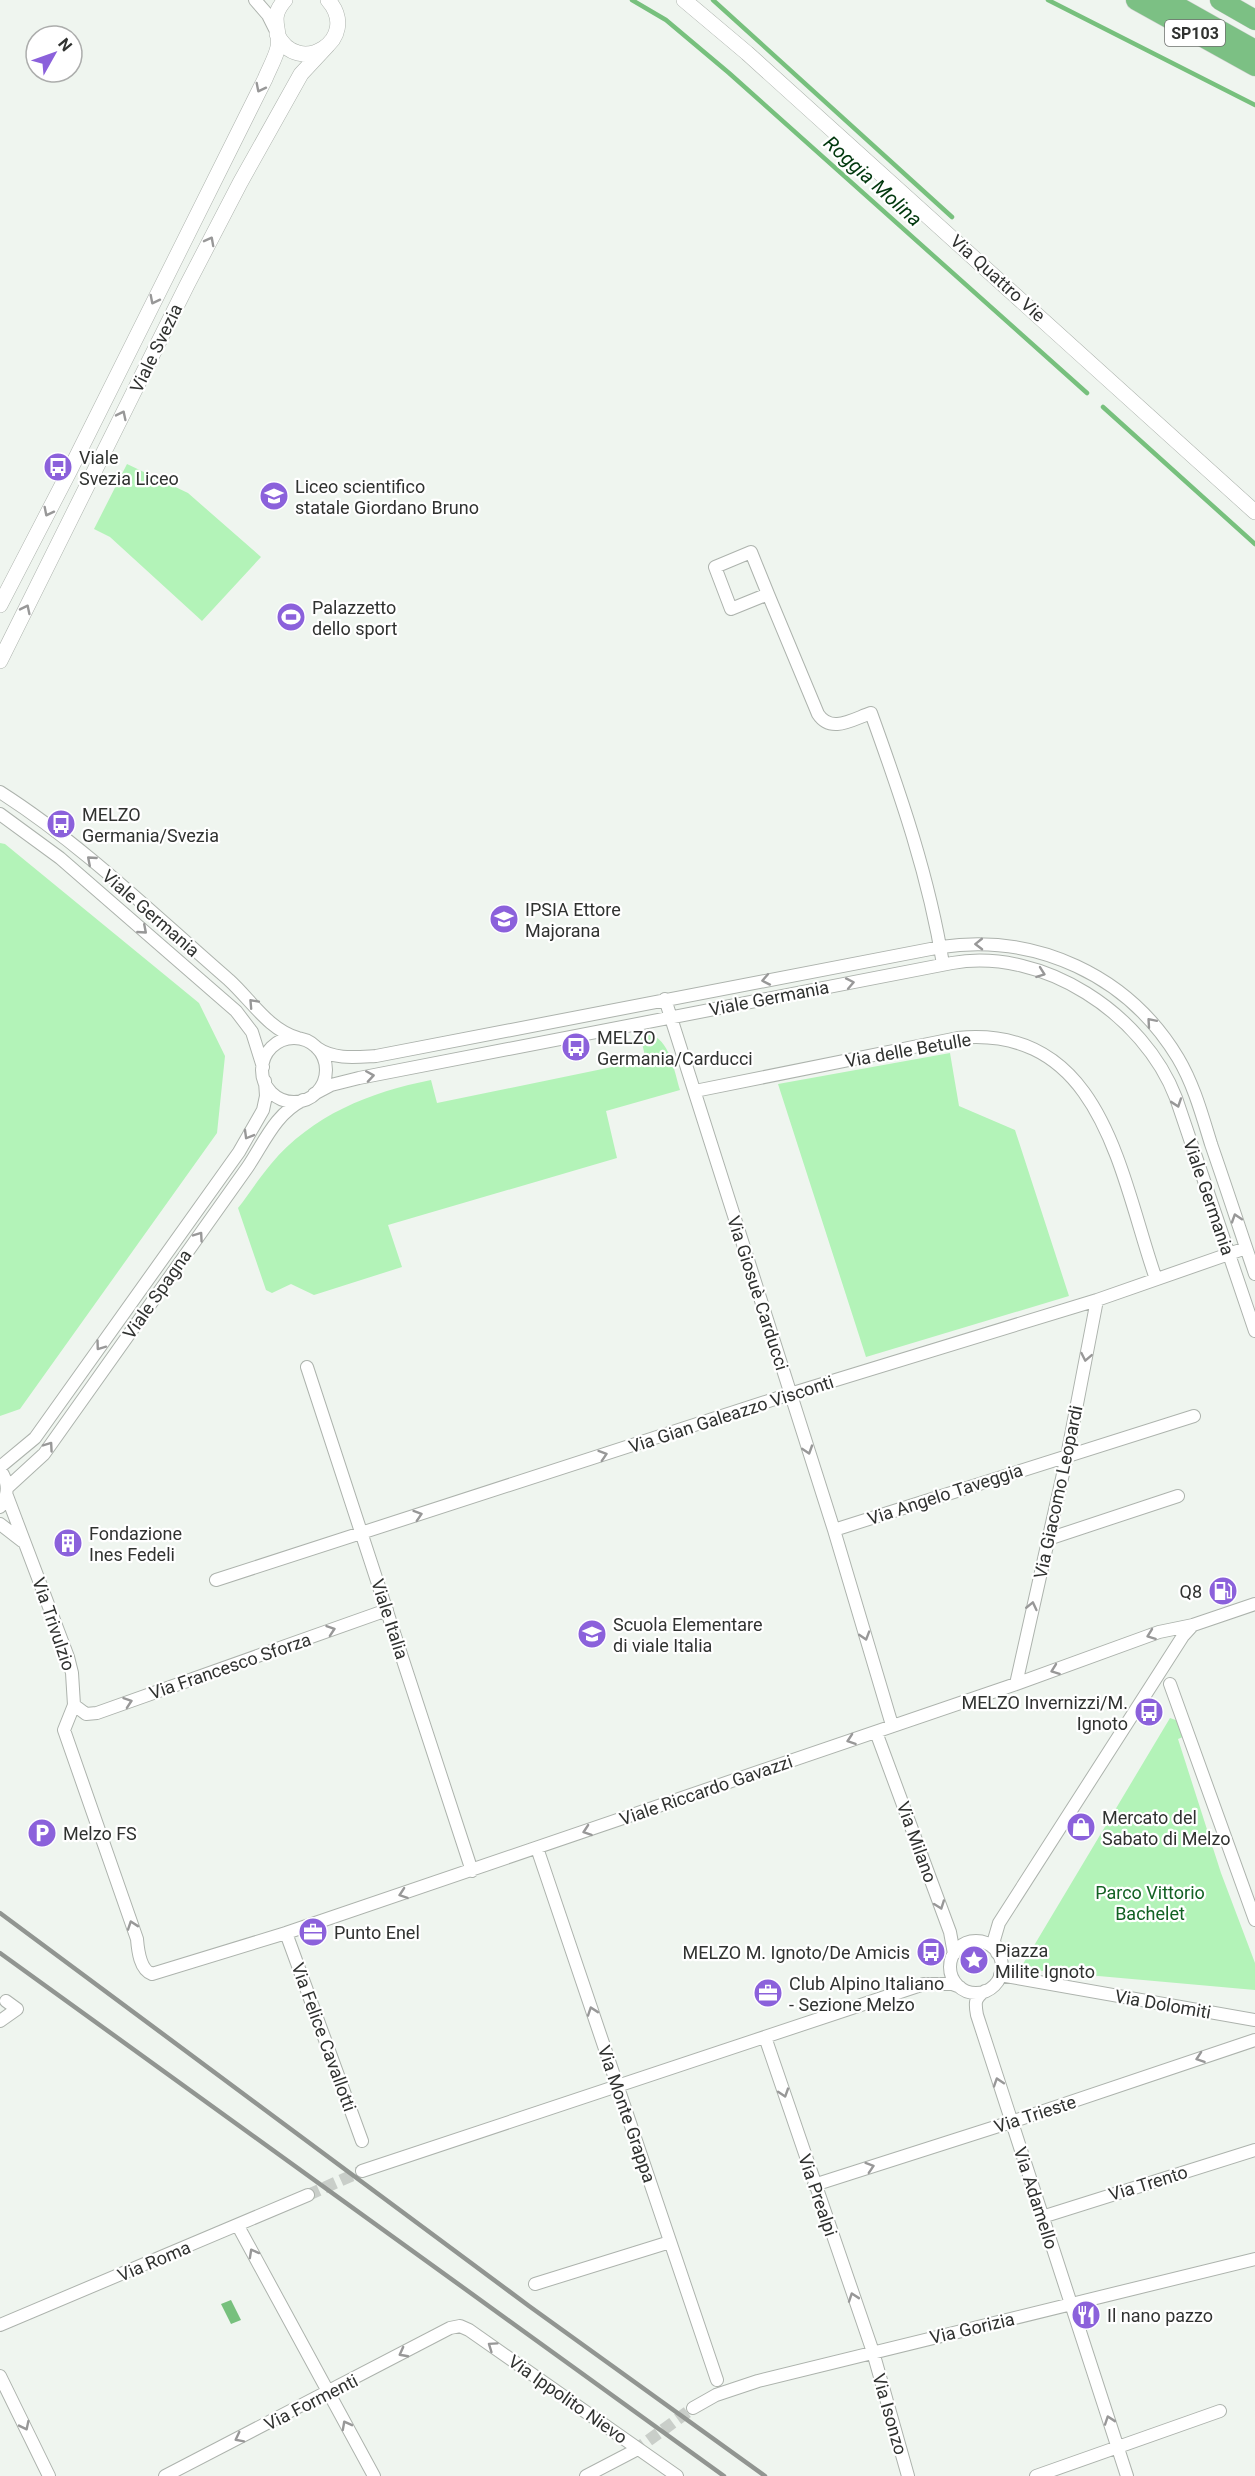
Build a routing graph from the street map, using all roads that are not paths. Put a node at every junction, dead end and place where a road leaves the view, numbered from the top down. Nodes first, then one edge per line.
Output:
1 (255, 0) edge
2 (285, 0) edge
3 (328, 0) edge
4 (338, 0) edge
5 (684, 0) edge
6 (1136, 0) edge
7 (1166, 0) edge
8 (1220, 0) edge
9 (338, 20) junction
10 (1255, 20) edge
11 (277, 34) junction
12 (328, 45) junction
13 (1255, 50) edge
14 (1255, 66) edge
15 (1255, 512) edge
16 (768, 594) junction
17 (0, 605) edge
18 (0, 661) edge
19 (0, 792) edge
20 (0, 814) edge
21 (941, 947) junction
22 (943, 964) junction
23 (665, 999) junction
24 (670, 1018) junction
25 (298, 1038) junction
26 (317, 1048) junction
27 (263, 1067) junction
28 (265, 1081) junction
29 (695, 1091) junction
30 (314, 1094) junction
31 (303, 1100) junction
32 (1246, 1248) junction
33 (1229, 1254) junction
34 (1255, 1274) edge
35 (1156, 1279) junction
36 (1096, 1300) junction
37 (1255, 1331) edge
38 (307, 1367) dead end
39 (790, 1394) junction
40 (1194, 1416) dead end
41 (1067, 1456) junction
42 (0, 1468) edge
43 (5, 1496) edge
44 (1178, 1496) dead end
45 (0, 1524) edge
46 (834, 1530) junction
47 (362, 1533) junction
48 (1048, 1539) junction
49 (23, 1541) junction
50 (216, 1580) dead end
51 (1255, 1604) edge
52 (387, 1610) junction
53 (1193, 1625) junction
54 (1016, 1684) junction
55 (1170, 1684) dead end
56 (74, 1705) junction
57 (892, 1725) junction
58 (876, 1732) junction
59 (537, 1848) junction
60 (472, 1871) junction
61 (1255, 1920) edge
62 (999, 1923) junction
63 (286, 1933) junction
64 (967, 1942) junction
65 (998, 1953) junction
66 (952, 1957) junction
67 (156, 1973) joint
68 (1000, 1975) junction
69 (924, 1984) junction
70 (960, 1987) junction
71 (985, 1991) junction
72 (6, 2001) dead end
73 (1255, 2020) edge
74 (0, 2021) edge
75 (765, 2037) junction
76 (1255, 2040) edge
77 (617, 2087) junction
78 (1011, 2122) junction
79 (362, 2141) dead end
80 (1255, 2150) edge
81 (362, 2171) tunnel mouth
82 (814, 2185) junction
83 (308, 2195) tunnel mouth
84 (1042, 2217) junction
85 (238, 2226) junction
86 (670, 2242) junction
87 (1255, 2259) edge
88 (535, 2284) dead end
89 (1070, 2305) junction
90 (0, 2325) edge
91 (455, 2326) joint
92 (873, 2352) junction
93 (0, 2376) edge
94 (717, 2380) dead end
95 (329, 2393) junction
96 (693, 2408) tunnel mouth
97 (1220, 2411) dead end
98 (1117, 2446) junction
99 (634, 2451) tunnel mouth
100 (49, 2476) edge
101 (165, 2476) edge
102 (374, 2476) edge
103 (586, 2476) edge
104 (677, 2476) edge
105 (908, 2476) edge
106 (1036, 2476) edge
107 (1127, 2476) edge

1 - 11 street
2 - 11 street, Viale Svezia
3 - 9 street
4 - 9 street, Viale Svezia
5 - 15 street, Via Quattro Vie
6 - 14 highway, SP103
7 - 13 highway, SP103
8 - 10 highway, SP103
9 - 12 street, Viale Svezia
11 - 12 street
11 -> 17 street, Viale Svezia
18 -> 12 street, Viale Svezia
16 - 16 street
16 - 21 street
25 -> 19 street, Viale Germania
20 -> 27 street, Viale Germania
21 - 22 street
21 -> 23 street, Viale Germania
32 -> 21 street, Viale Germania
24 -> 22 street, Viale Germania
22 -> 33 street, Viale Germania
23 - 24 street, Via Giosuè Carducci
23 - 26 street, Viale Germania
24 - 29 street, Via Giosuè Carducci
30 -> 24 street, Viale Germania
25 - 26 street
25 - 27 street
26 - 30 street
27 - 28 street
28 - 31 street
28 -> 42 street, Viale Spagna
29 - 35 street, Via delle Betulle
29 - 39 street, Via Giosuè Carducci
30 - 31 street
43 -> 31 street, Viale Spagna
32 - 33 street, Via Gian Galeazzo Visconti
32 - 34 street, Viale Germania
33 - 35 street, Via Gian Galeazzo Visconti
33 - 37 street, Viale Germania
35 - 36 street, Via Gian Galeazzo Visconti
36 - 39 street, Via Gian Galeazzo Visconti
36 -> 41 street, Via Giacomo Leopardi
38 - 47 street, Viale Italia
39 -> 46 street, Via Giosuè Carducci
47 -> 39 street, Via Gian Galeazzo Visconti
40 - 41 street, Via Angelo Taveggia
41 - 46 street, Via Angelo Taveggia
41 - 48 street, Via Giacomo Leopardi
42 - 43 street, Via Trivulzio
43 - 49 street, Via Trivulzio
44 - 48 street
45 - 49 street
46 -> 57 street, Via Giosuè Carducci
47 - 50 street, Via Gian Galeazzo Visconti
47 - 52 street, Viale Italia
54 -> 48 street, Via Giacomo Leopardi
49 - 56 street, Via Trivulzio
51 - 53 street, Viale Riccardo Gavazzi
56 -> 52 street, Via Francesco Sforza
52 - 60 street, Viale Italia
53 -> 54 street, Viale Riccardo Gavazzi
53 - 62 street
54 - 57 street, Viale Riccardo Gavazzi
55 - 61 street
67 -> 56 street, Via Trivulzio
57 - 58 street, Viale Riccardo Gavazzi
58 -> 59 street, Viale Riccardo Gavazzi
58 -> 66 street, Via Milano
59 - 60 street, Viale Riccardo Gavazzi
77 -> 59 street, Via Monte Grappa
60 -> 63 street, Viale Riccardo Gavazzi
62 - 64 street
62 - 65 street
63 - 67 street, Viale Riccardo Gavazzi
63 - 79 street, Via Felice Cavallotti
64 - 65 street
64 - 66 street
65 - 68 street
66 - 69 street
66 - 70 street
68 - 71 street
68 - 73 street, Via Dolomiti
69 - 70 street
69 - 75 street
70 - 71 street
78 -> 71 street, Via Adamello
72 - 74 street
75 - 77 street
75 -> 82 street, Via Prealpi
76 -> 78 street, Via Trieste
77 - 81 street
77 - 86 street, Via Monte Grappa
82 -> 78 street, Via Trieste
78 - 84 street, Via Adamello
80 - 84 street, Via Trento
92 -> 82 street, Via Prealpi
83 - 85 street, Via Roma
84 - 89 street, Via Adamello
85 - 90 street, Via Roma
95 -> 85 street
86 - 88 street
86 - 94 street, Via Monte Grappa
87 - 89 street, Via Gorizia
89 - 92 street, Via Gorizia
98 -> 89 street, Via Adamello
91 -> 95 street, Via Formenti
104 -> 91 street, Via Ippolito Nievo
92 - 96 street, Via Gorizia
92 - 105 street, Via Isonzo
93 -> 100 street
95 -> 101 street, Via Formenti
102 -> 95 street
97 - 98 street
98 - 106 street
98 - 107 street, Via Adamello
99 - 103 street

